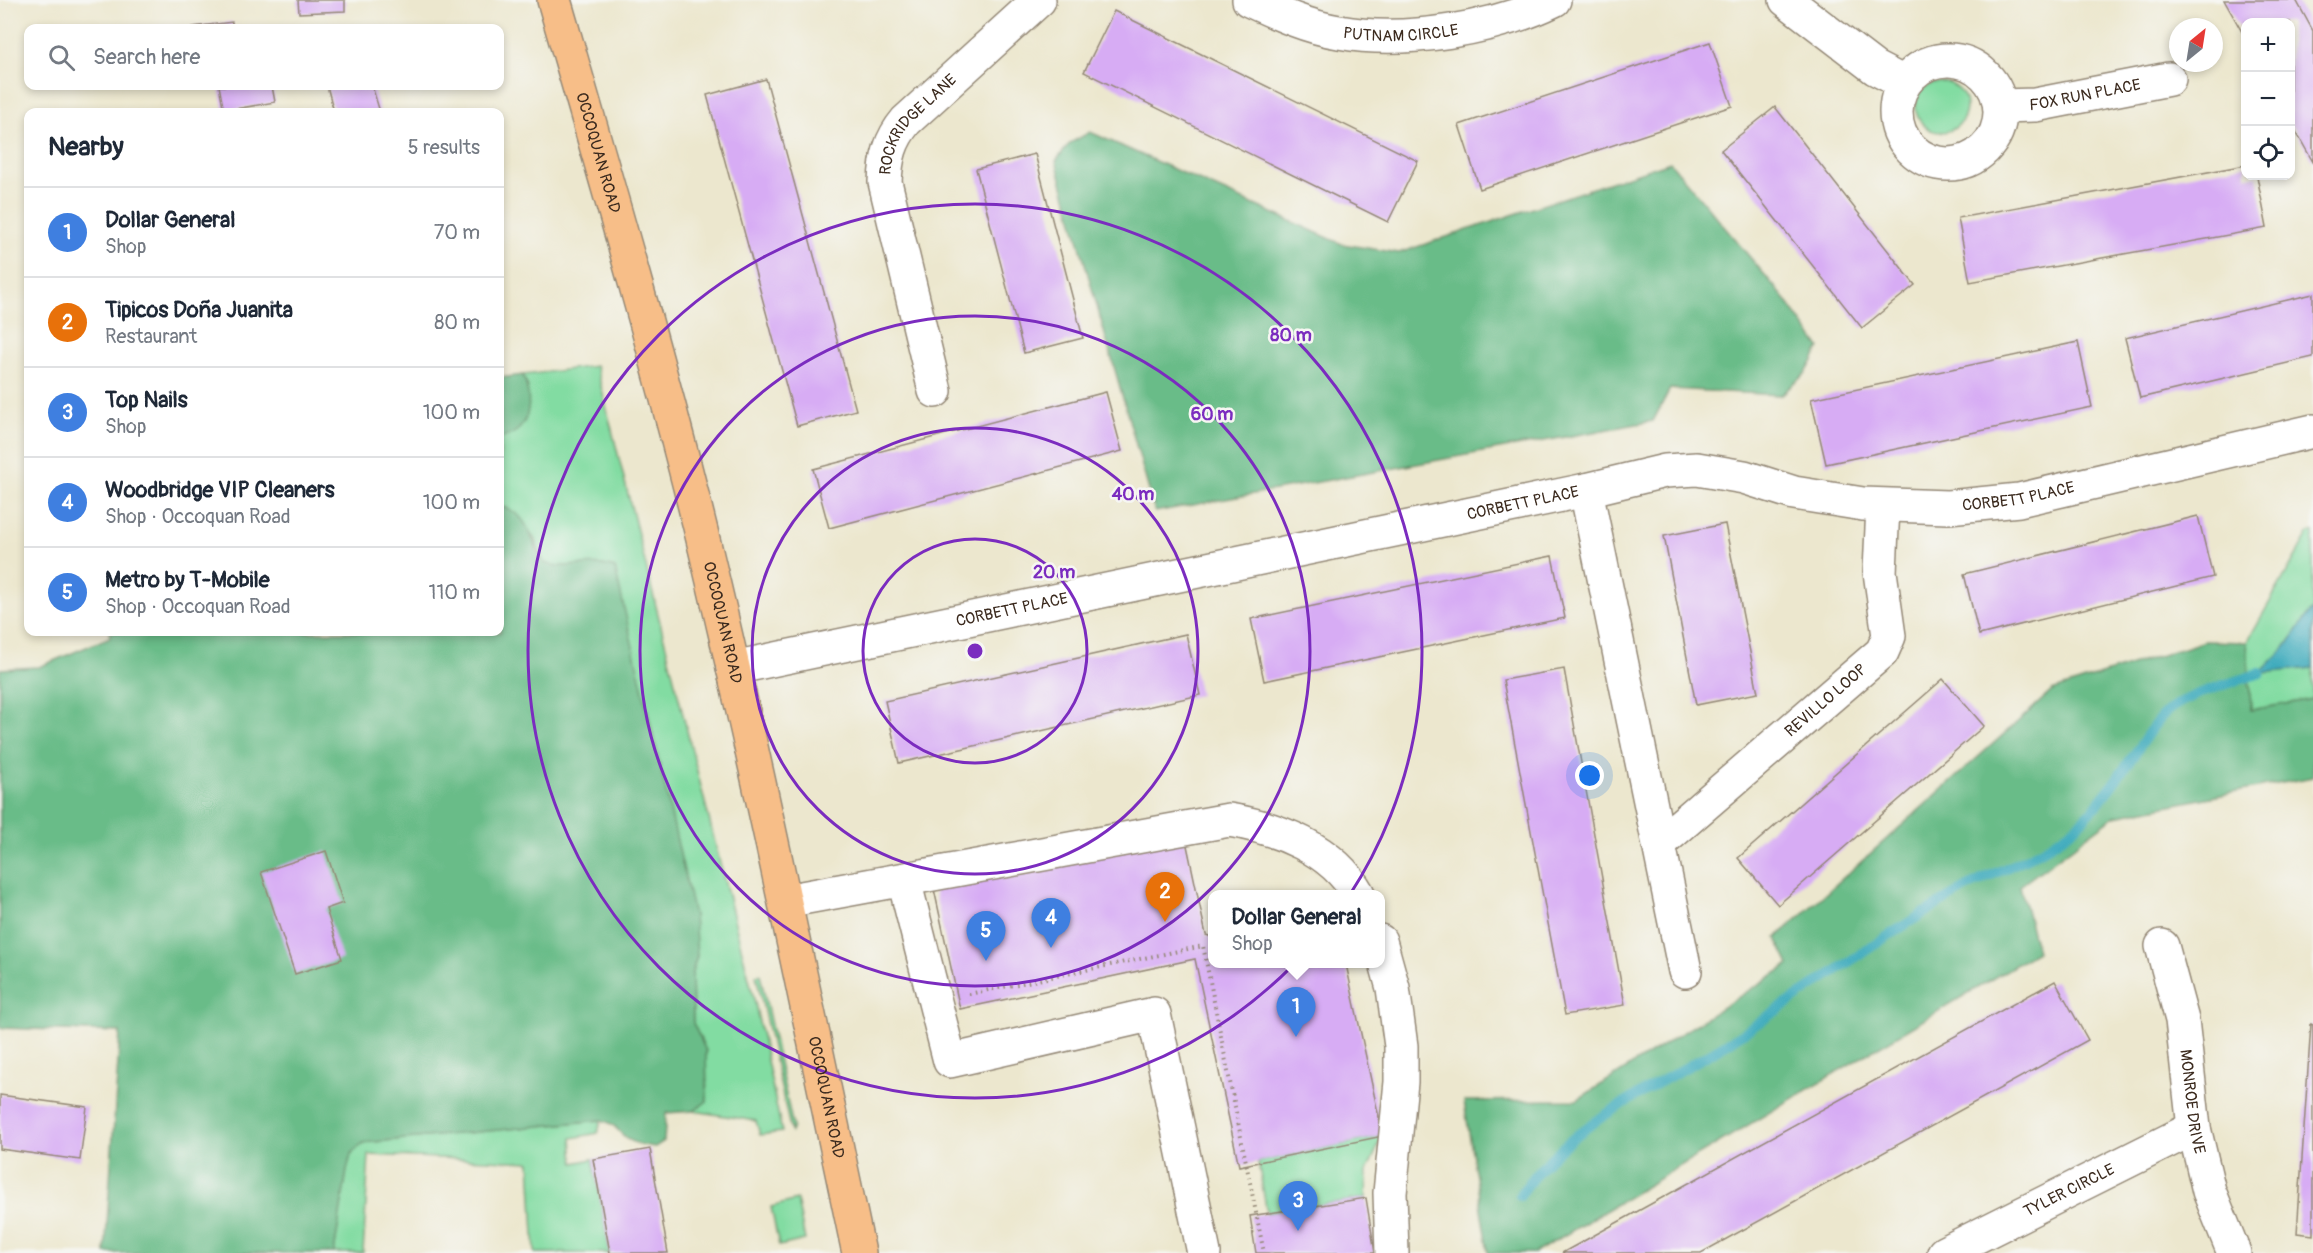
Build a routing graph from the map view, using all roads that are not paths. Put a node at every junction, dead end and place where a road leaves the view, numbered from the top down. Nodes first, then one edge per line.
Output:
1 (555, 0) edge
2 (1039, 0) edge
3 (1250, 0) edge
4 (1554, 0) edge
5 (1786, 0) edge
6 (2169, 79) dead end
7 (1904, 83) junction
8 (2000, 106) junction
9 (935, 391) dead end
10 (2313, 431) edge
11 (1586, 490) junction
12 (1883, 506) junction
13 (733, 668) junction
14 (1659, 844) junction
15 (904, 879) junction
16 (1355, 890) edge
17 (785, 901) junction
18 (2162, 946) dead end
19 (1385, 958) edge
20 (1685, 971) dead end
21 (2194, 1128) junction
22 (860, 1253) edge
23 (1204, 1253) edge
24 (1392, 1253) edge
25 (1944, 1253) edge
26 (2234, 1253) edge

1 - 13 main road, OCCOQUAN ROAD
2 - 9 street, ROCKRIDGE LANE
3 - 4 street, PUTNAM CIRCLE
5 - 7 street
6 - 8 street, FOX RUN PLACE
7 - 8 street
7 - 8 street
10 - 12 street, CORBETT PLACE
11 - 12 street, CORBETT PLACE
11 - 13 street, CORBETT PLACE
11 - 14 street
12 - 14 street, REVILLO LOOP
13 - 17 main road, OCCOQUAN ROAD
14 - 20 street
15 - 16 street
15 - 17 street
15 - 23 street
17 - 22 main road, OCCOQUAN ROAD
18 - 21 street, MONROE DRIVE
19 - 24 street
21 - 25 street, TYLER CIRCLE
21 - 26 street, MONROE DRIVE

